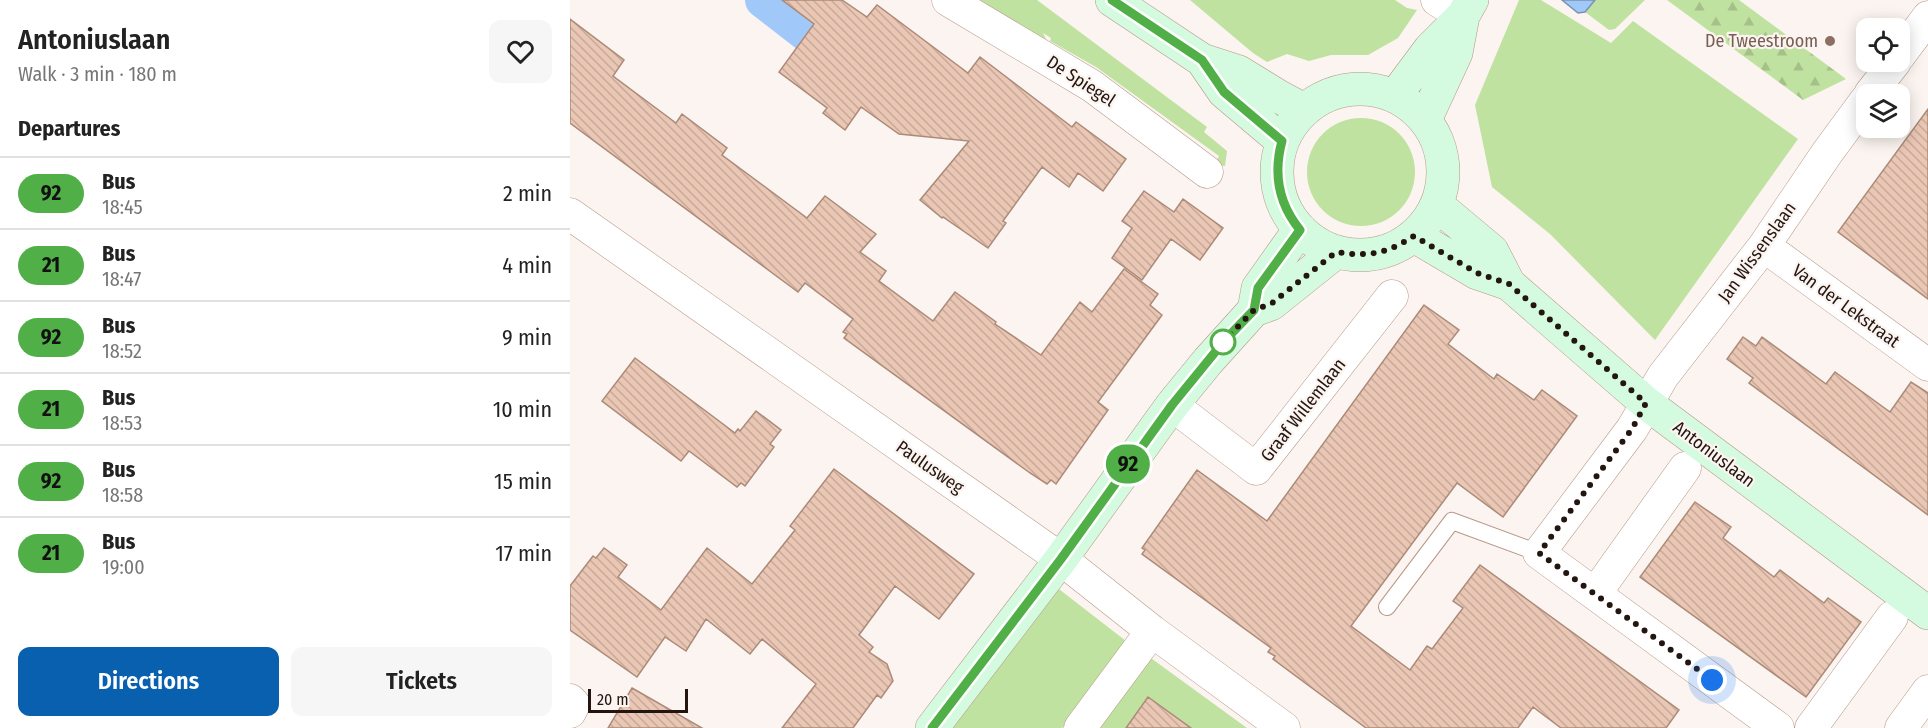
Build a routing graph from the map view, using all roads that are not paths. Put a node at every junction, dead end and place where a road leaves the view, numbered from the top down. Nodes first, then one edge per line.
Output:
1 (948, 0) edge
2 (1112, 0) edge
3 (1458, 5) edge
4 (1928, 17) edge
5 (1910, 41) edge
6 (1202, 60) junction
7 (1887, 72) edge
8 (1878, 84) edge
9 (1395, 96) junction
10 (1304, 110) junction
11 (1856, 114) edge
12 (1425, 120) junction
13 (1282, 141) junction
14 (1207, 172) dead end
15 (1437, 205) junction
16 (570, 214) edge
17 (1300, 230) junction
18 (1414, 236) junction
19 (1764, 246) junction
20 (1336, 252) junction
21 (1509, 284) junction
22 (1392, 296) dead end
23 (1254, 310) junction
24 (1928, 365) edge
25 (1646, 403) junction
26 (1172, 405) junction
27 (1685, 468) dead end
28 (1539, 553) junction
29 (1061, 559) junction
30 (1595, 594) junction
31 (1387, 607) dead end
32 (1928, 613) edge
33 (1892, 617) dead end
34 (1152, 630) junction
35 (1928, 691) edge
36 (570, 700) edge
37 (570, 712) edge
38 (932, 728) edge
39 (1080, 728) edge
40 (1284, 728) edge
41 (1778, 728) edge
42 (1811, 728) edge
43 (1901, 728) edge

1 - 14 street, De Spiegel
2 - 6 main road
3 - 9 main road
3 - 12 main road
4 - 5 street
6 - 10 main road
6 - 13 main road
7 - 8 street
9 - 10 main road
9 - 12 main road
10 - 13 main road
11 - 19 street, Jan Wissenslaan
12 - 15 main road
13 - 17 main road
15 - 18 main road
15 - 21 main road, Antoniuslaan
16 - 29 street, Paulusweg
17 - 20 main road
17 - 23 main road
18 - 20 main road
18 - 21 main road, Antoniuslaan
19 - 24 street, Van der Lekstraat
19 - 25 street, Jan Wissenslaan
20 - 23 main road
21 - 25 main road, Antoniuslaan
22 - 26 street, Graaf Willemlaan
23 - 26 main road
25 - 28 street, Jan Wissenslaan
25 - 32 main road, Antoniuslaan
26 - 29 main road
27 - 30 street
28 - 30 street
28 - 31 lane
29 - 34 street, Paulusweg
29 - 38 main road
30 - 41 street
33 - 42 street
34 - 39 street
34 - 40 street, Paulusweg
35 - 43 street
36 - 37 street

